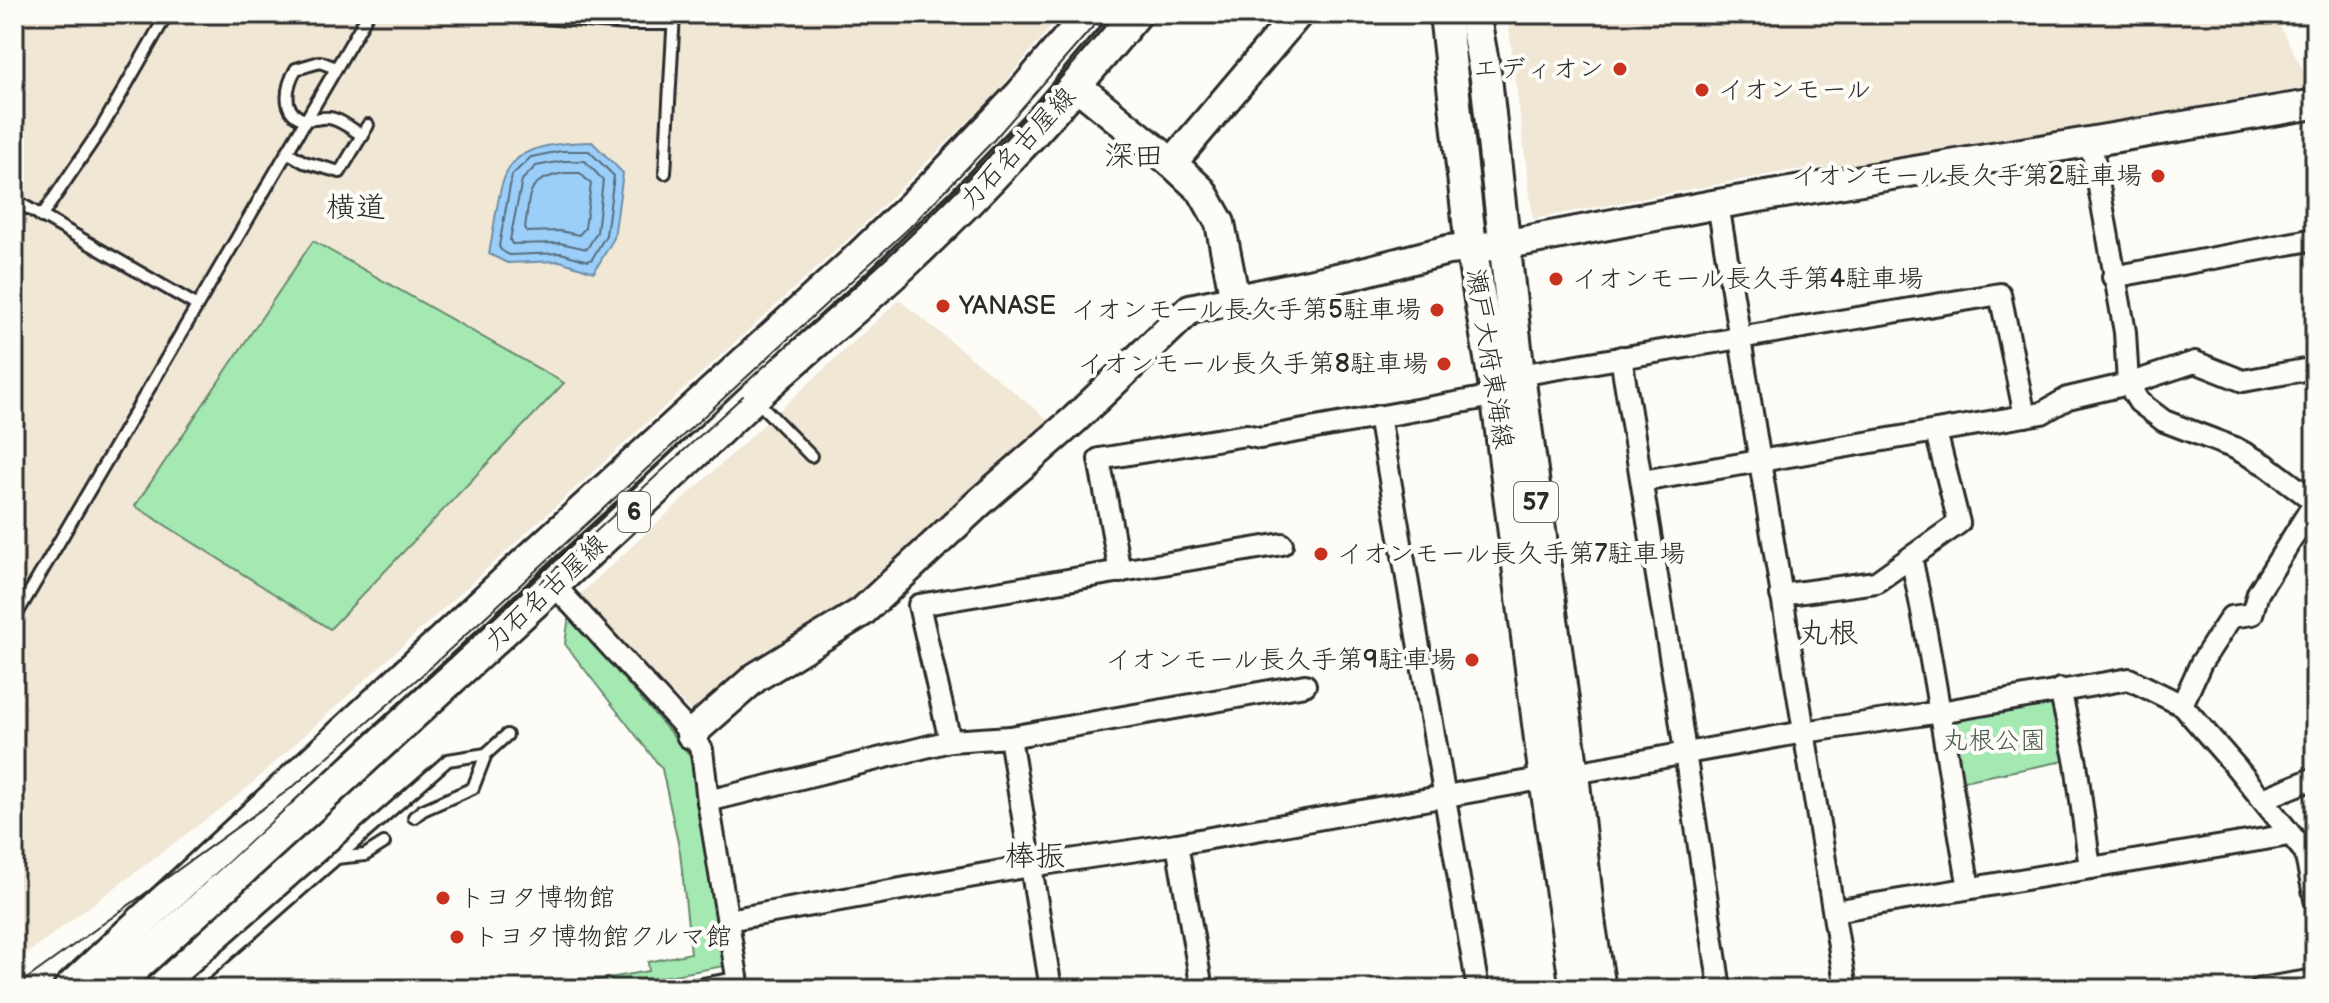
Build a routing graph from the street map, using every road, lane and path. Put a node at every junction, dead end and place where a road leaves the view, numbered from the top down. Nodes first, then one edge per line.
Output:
1 (167, 14) edge
2 (368, 14) edge
3 (480, 14) edge
4 (1089, 14) edge
5 (1136, 14) edge
6 (1298, 14) edge
7 (1445, 14) edge
8 (1474, 14) edge
9 (673, 19) edge
10 (336, 68) junction
11 (1077, 86) junction
12 (2315, 104) edge
13 (304, 120) junction
14 (368, 125) dead end
15 (363, 136) junction
16 (2091, 143) junction
17 (287, 152) junction
18 (1172, 163) junction
19 (665, 173) dead end
20 (14, 200) edge
21 (1718, 204) junction
22 (41, 217) junction
23 (2315, 239) edge
24 (1503, 245) junction
25 (1471, 247) junction
26 (2113, 277) junction
27 (1235, 300) junction
28 (196, 305) junction
29 (1738, 337) junction
30 (1621, 357) junction
31 (2315, 368) edge
32 (1519, 375) junction
33 (2128, 384) junction
34 (754, 398) junction
35 (1497, 399) junction
36 (1379, 416) junction
37 (2025, 416) junction
38 (1936, 432) junction
39 (811, 456) dead end
40 (1759, 463) junction
41 (1642, 481) junction
42 (1282, 544) dead end
43 (1911, 557) junction
44 (1120, 572) junction
45 (555, 586) junction
46 (1781, 595) junction
47 (14, 619) edge
48 (1305, 685) dead end
49 (2060, 689) junction
50 (2182, 705) junction
51 (1940, 712) junction
52 (1804, 732) junction
53 (691, 734) junction
54 (507, 735) dead end
55 (1010, 737) junction
56 (950, 741) junction
57 (1685, 753) junction
58 (486, 754) junction
59 (1559, 777) junction
60 (2315, 778) edge
61 (1445, 795) junction
62 (2263, 799) junction
63 (708, 801) junction
64 (414, 817) dead end
65 (2289, 835) junction
66 (384, 843) dead end
67 (1177, 844) junction
68 (336, 858) junction
69 (1030, 866) junction
70 (2090, 868) junction
71 (1969, 888) junction
72 (2315, 899) edge
73 (1834, 911) junction
74 (728, 920) junction
75 (2315, 980) edge
76 (738, 983) edge
77 (69, 989) edge
78 (111, 989) edge
79 (188, 989) edge
80 (675, 989) edge
81 (1051, 989) edge
82 (1202, 989) edge
83 (1478, 989) edge
84 (1576, 989) edge
85 (1600, 989) edge
86 (1720, 989) edge
87 (1846, 989) edge
88 (2260, 989) edge

1 - 22 lane
2 - 10 lane
3 - 9 lane
4 - 77 main road, 力石名古屋線 / 6
5 - 11 main road, 力石名古屋線 / 6
6 - 18 street
7 - 25 main road, 瀬戸大府東海線 / 57
8 - 24 main road, 瀬戸大府東海線 / 57
9 - 19 lane
10 - 13 lane
10 - 13 lane
11 - 18 street
11 - 34 main road, 力石名古屋線 / 6
12 - 16 street
13 - 15 lane
13 - 17 lane
14 - 15 lane
15 - 17 lane
16 - 21 street
16 - 26 street
17 - 28 lane
18 - 27 street
20 - 22 lane
21 - 24 street
21 - 29 street
22 - 28 lane
23 - 26 street
24 - 25 street
24 - 32 main road, 瀬戸大府東海線 / 57
25 - 27 street
25 - 35 main road, 瀬戸大府東海線 / 57
26 - 33 street
27 - 53 street
28 - 47 lane
29 - 30 street
29 - 37 street
29 - 40 street
30 - 32 street
30 - 41 street
31 - 33 street
32 - 59 main road, 瀬戸大府東海線 / 57
33 - 37 street
33 - 50 street
34 - 39 lane
34 - 45 main road, 力石名古屋線 / 6
35 - 36 street
35 - 59 main road, 瀬戸大府東海線 / 57
36 - 44 street
36 - 61 street
37 - 38 street
38 - 40 street
38 - 43 street
40 - 41 street
40 - 46 street
41 - 57 street
42 - 44 street
43 - 46 street
43 - 51 street
44 - 56 street
45 - 53 street
45 - 78 main road, 力石名古屋線 / 6
46 - 52 street
48 - 55 street
49 - 50 street
49 - 51 street
49 - 70 street
50 - 62 street
51 - 52 street
51 - 71 street
52 - 57 street
52 - 73 street
53 - 63 street
54 - 58 lane
55 - 56 street
55 - 69 street
56 - 63 street
57 - 59 street
57 - 86 street
58 - 64 lane
58 - 68 lane
59 - 61 street
59 - 84 main road, 瀬戸大府東海線 / 57
59 - 85 main road, 瀬戸大府東海線 / 57
60 - 62 street
61 - 67 street
61 - 83 street
62 - 65 street
63 - 74 street
65 - 70 street
65 - 72 street
66 - 68 lane
67 - 69 street
67 - 82 street
68 - 79 lane
69 - 74 street
69 - 81 street
70 - 71 street
71 - 73 street
73 - 87 street
74 - 76 street
75 - 88 street
76 - 80 lane

